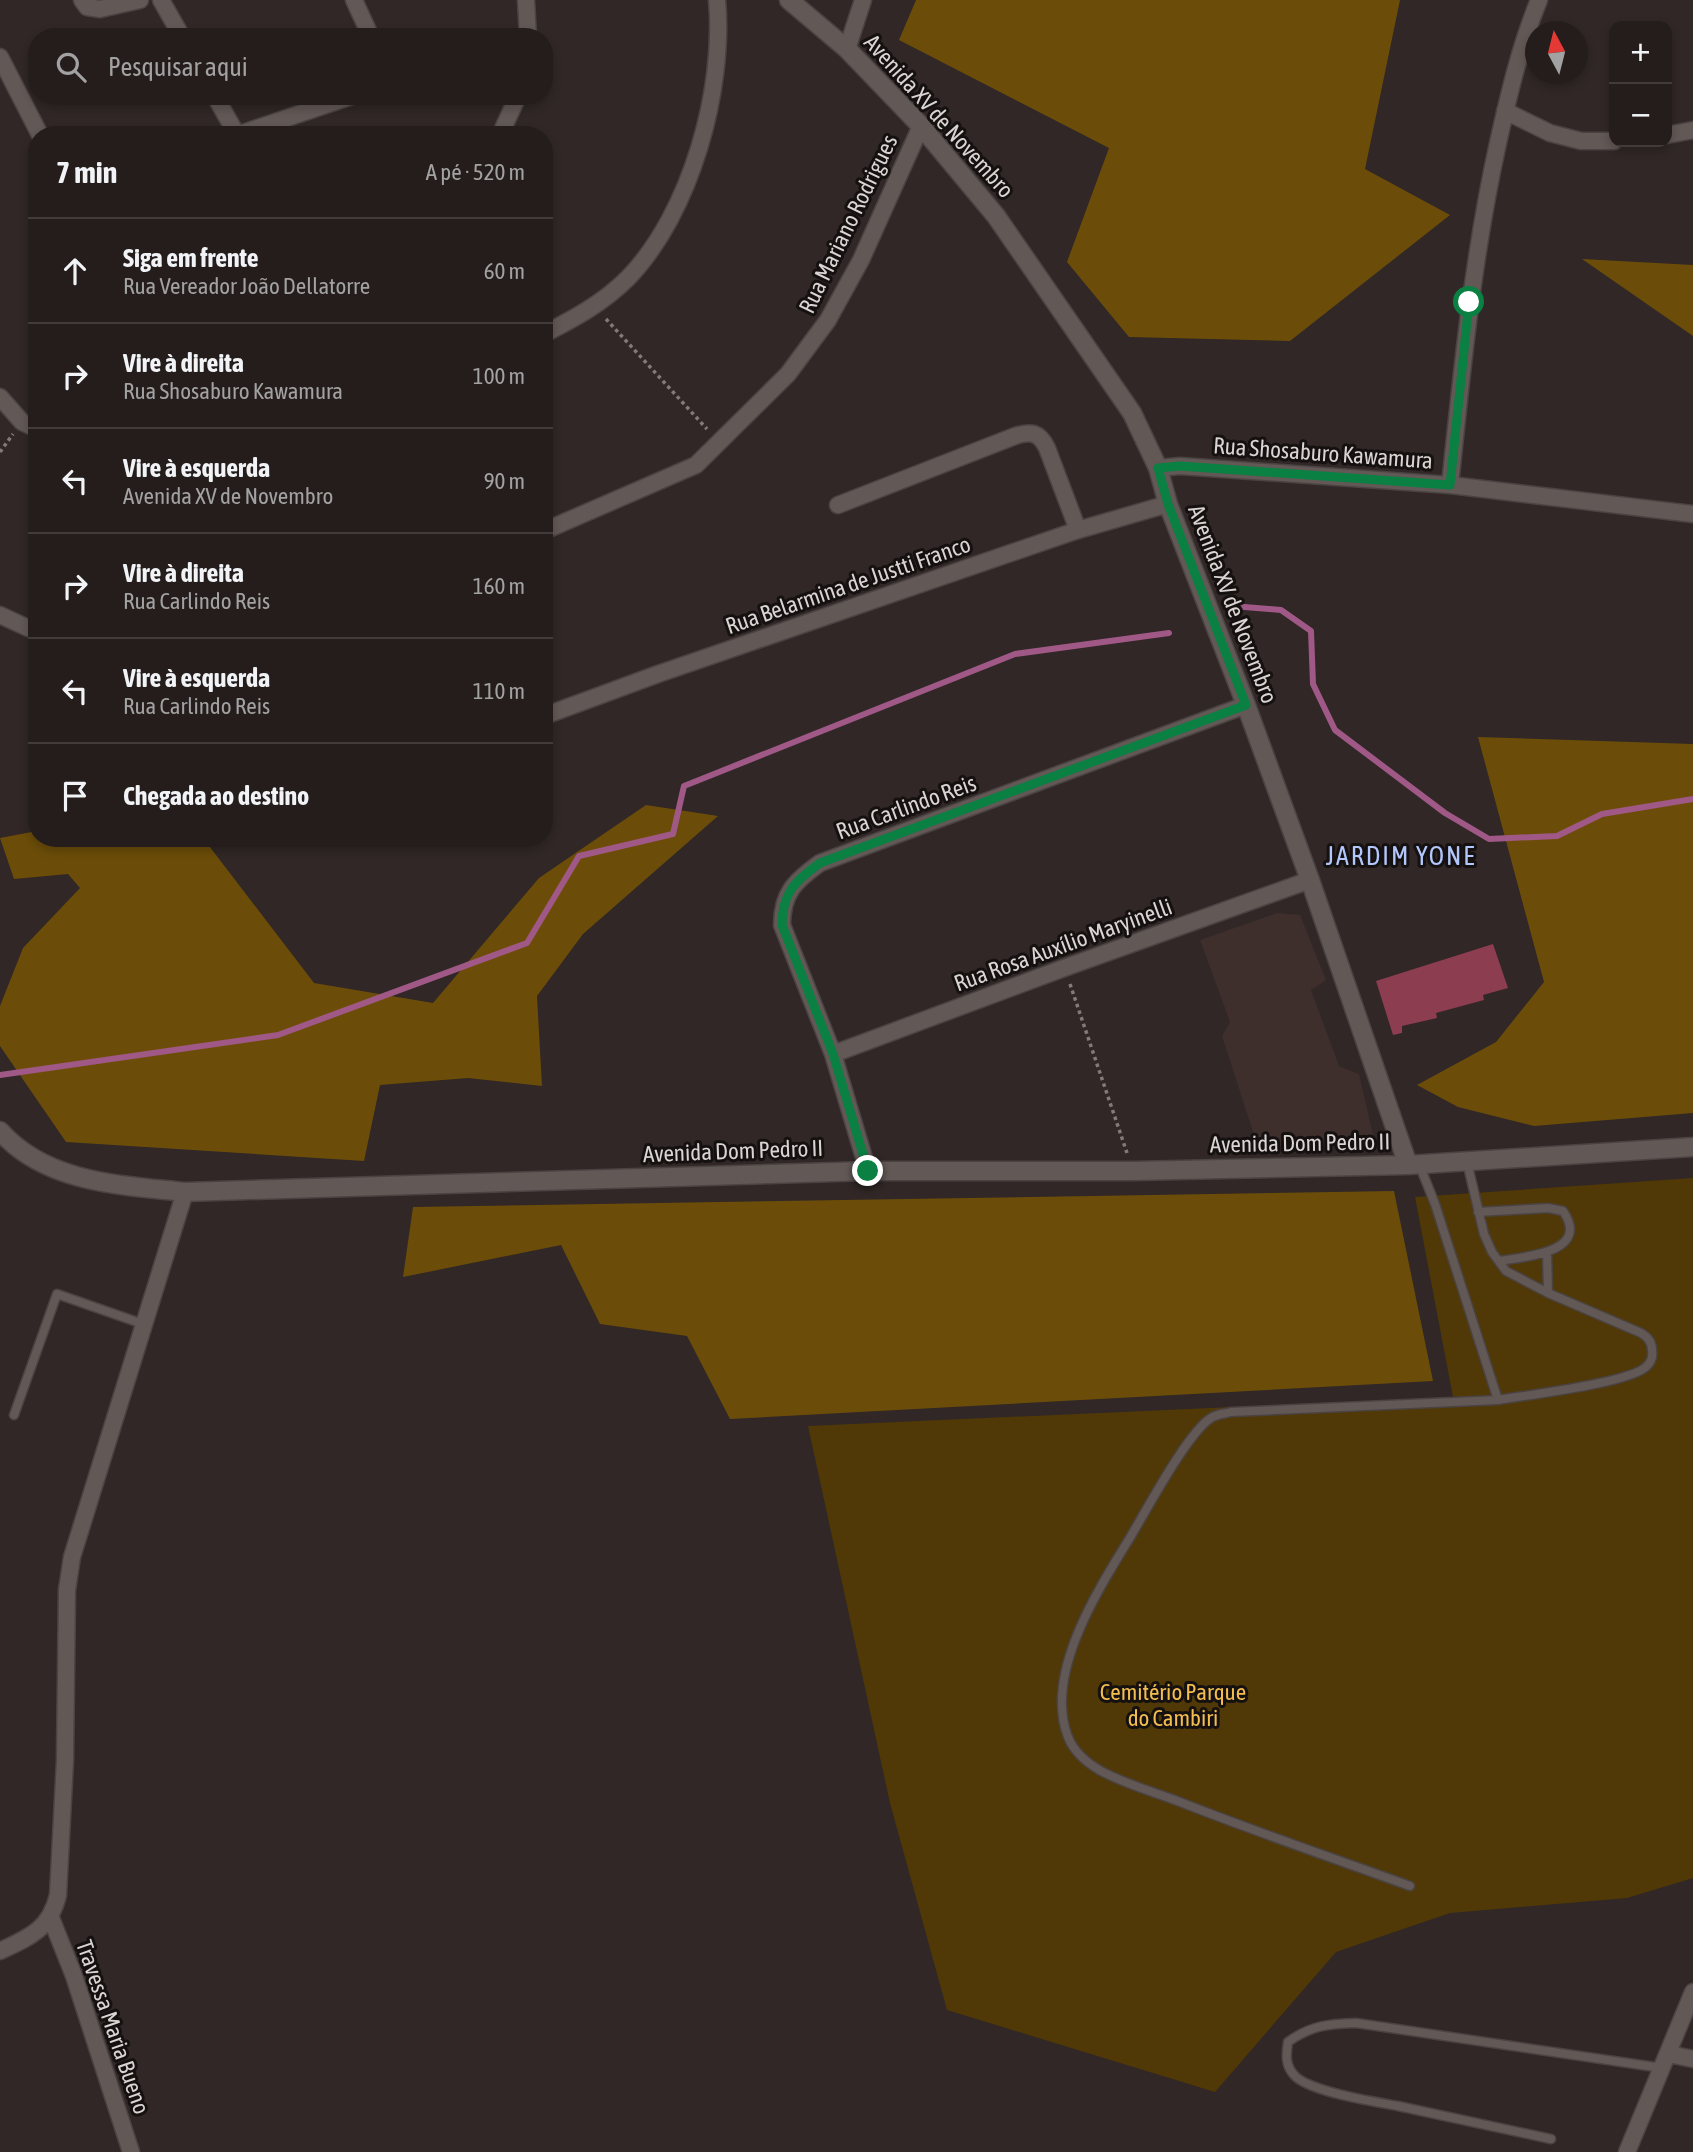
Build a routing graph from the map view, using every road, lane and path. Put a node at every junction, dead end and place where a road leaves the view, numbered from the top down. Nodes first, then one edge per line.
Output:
1 (82, 0) edge
2 (140, 0) edge
3 (162, 0) edge
4 (354, 0) edge
5 (526, 0) edge
6 (717, 0) edge
7 (789, 0) edge
8 (863, 0) edge
9 (1539, 0) edge
10 (177, 28) edge
11 (367, 28) edge
12 (528, 28) edge
13 (847, 49) junction
14 (0, 57) edge
15 (220, 105) edge
16 (325, 105) edge
17 (514, 105) edge
18 (1505, 111) junction
19 (35, 126) edge
20 (232, 126) edge
21 (264, 126) edge
22 (504, 126) edge
23 (921, 126) junction
24 (1693, 130) edge
25 (1672, 134) edge
26 (1609, 141) edge
27 (595, 307) junction
28 (553, 329) edge
29 (0, 397) edge
30 (28, 425) edge
31 (720, 443) junction
32 (1158, 468) junction
33 (1450, 485) junction
34 (1168, 504) junction
35 (838, 505) dead end
36 (1693, 514) edge
37 (553, 527) edge
38 (1079, 530) junction
39 (0, 615) edge
40 (28, 628) edge
41 (1246, 705) junction
42 (553, 713) edge
43 (1310, 880) junction
44 (1064, 968) junction
45 (833, 1054) junction
46 (0, 1131) edge
47 (1397, 1132) junction
48 (1693, 1147) edge
49 (1467, 1161) junction
50 (1414, 1164) junction
51 (1377, 1166) junction
52 (868, 1171) junction
53 (1133, 1171) junction
54 (185, 1192) junction
55 (1478, 1212) junction
56 (1547, 1252) junction
57 (1499, 1261) junction
58 (1548, 1293) junction
59 (144, 1324) junction
60 (1498, 1400) junction
61 (14, 1415) dead end
62 (1410, 1886) dead end
63 (51, 1918) junction
64 (0, 1951) edge
65 (1693, 1992) edge
66 (1693, 2059) edge
67 (1665, 2061) junction
68 (1551, 2139) dead end
69 (131, 2152) edge
70 (1627, 2152) edge

1 - 2 street
3 - 10 street
4 - 11 street
5 - 12 street
6 - 27 street
7 - 13 street, Avenida XV de Novembro
8 - 13 street
9 - 18 street
13 - 23 street, Avenida XV de Novembro
14 - 19 street
15 - 20 street
16 - 21 street
17 - 22 street
18 - 26 street
18 - 33 street
23 - 31 street, Rua Mariano Rodrigues
23 - 32 street, Avenida XV de Novembro
24 - 25 street
27 - 28 street
27 - 31 path
29 - 30 street
31 - 37 street, Rua Mariano Rodrigues
32 - 33 street, Rua Shosaburo Kawamura
32 - 34 street, Avenida XV de Novembro
33 - 36 street, Rua Shosaburo Kawamura
34 - 38 street, Rua Belarmina de Justti Franco
34 - 41 street, Avenida XV de Novembro
35 - 38 street
38 - 42 street, Rua Belarmina de Justti Franco
39 - 40 street
41 - 43 street, Avenida XV de Novembro
41 - 45 street, Rua Carlindo Reis
43 - 44 street, Rua Rosa Auxílio Maryinelli
43 - 47 street, Avenida XV de Novembro
44 - 45 street, Rua Rosa Auxílio Maryinelli
44 - 53 path
45 - 52 street, Rua Carlindo Reis
46 - 54 street, Avenida Dom Pedro II
47 - 50 street, Avenida XV de Novembro
47 - 51 street
48 - 49 street, Avenida Dom Pedro II
49 - 50 street, Avenida Dom Pedro II
49 - 55 lane
50 - 51 street, Avenida Dom Pedro II
50 - 60 lane
51 - 53 street, Avenida Dom Pedro II
52 - 53 street, Avenida Dom Pedro II
52 - 54 street, Avenida Dom Pedro II
54 - 59 street
55 - 56 lane
55 - 57 lane
56 - 57 lane
56 - 58 lane
57 - 58 lane
58 - 60 lane
59 - 61 lane
59 - 63 street
60 - 62 lane
63 - 64 street
63 - 69 street, Travessa Maria Bueno
65 - 67 street
66 - 67 street
67 - 68 lane
67 - 70 street

